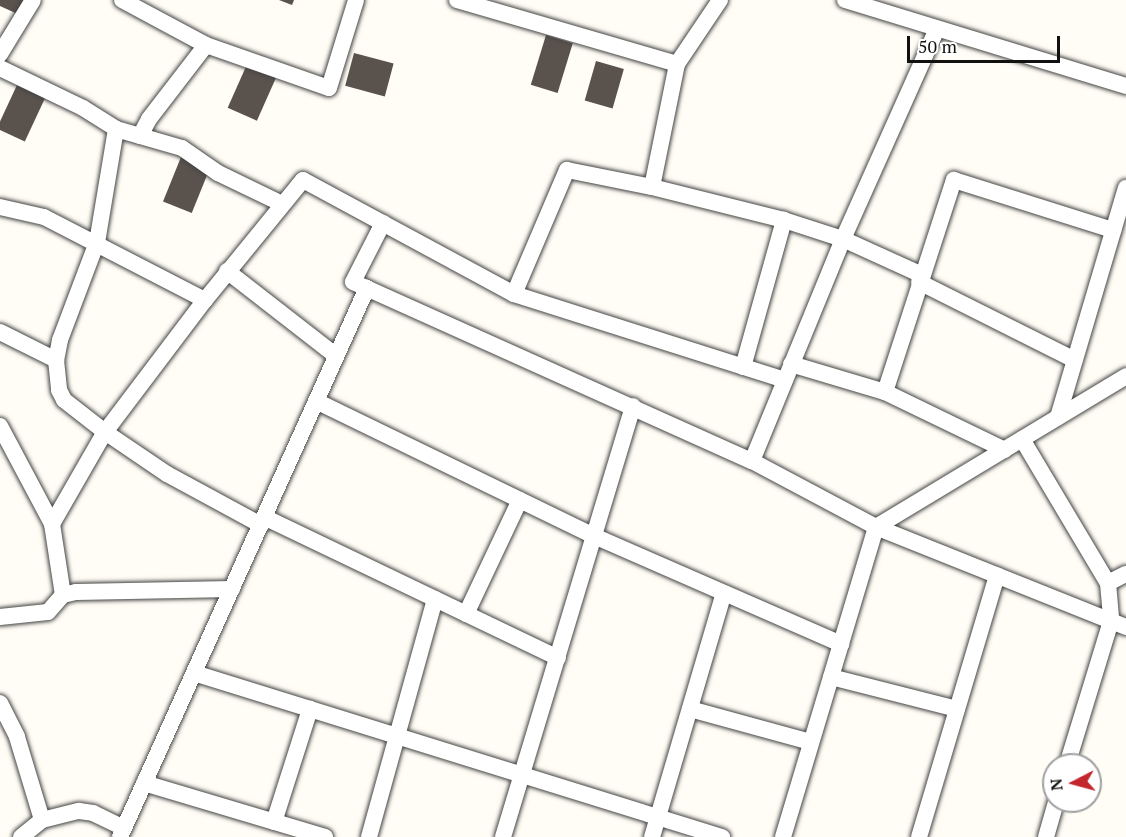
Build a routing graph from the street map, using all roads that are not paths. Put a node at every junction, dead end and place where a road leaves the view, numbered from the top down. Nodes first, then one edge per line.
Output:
1 (33, 0) edge
2 (122, 0) edge
3 (356, 0) edge
4 (457, 0) edge
5 (720, 0) edge
6 (845, 0) edge
7 (936, 31) junction
8 (206, 45) junction
9 (0, 54) edge
10 (676, 64) junction
11 (0, 68) edge
12 (1126, 86) edge
13 (116, 129) junction
14 (140, 136) junction
15 (652, 187) junction
16 (1126, 188) edge
17 (282, 204) junction
18 (0, 207) edge
19 (784, 220) junction
20 (383, 223) junction
21 (1113, 230) junction
22 (843, 239) junction
23 (97, 242) junction
24 (227, 271) junction
25 (921, 279) junction
26 (367, 288) junction
27 (514, 294) junction
28 (205, 300) junction
29 (0, 332) edge
30 (336, 356) junction
31 (56, 360) junction
32 (1075, 360) junction
33 (791, 364) junction
34 (743, 367) junction
35 (785, 380) junction
36 (1124, 381) edge
37 (885, 392) junction
38 (316, 401) junction
39 (633, 406) junction
40 (1058, 417) junction
41 (0, 426) edge
42 (105, 432) junction
43 (1022, 439) junction
44 (1005, 450) junction
45 (752, 461) junction
46 (520, 500) junction
47 (262, 521) junction
48 (52, 524) junction
49 (876, 527) junction
50 (594, 536) junction
51 (1126, 574) edge
52 (997, 575) junction
53 (1108, 583) junction
54 (232, 589) junction
55 (724, 593) junction
56 (63, 595) junction
57 (435, 599) junction
58 (466, 614) junction
59 (0, 617) edge
60 (1118, 624) edge
61 (841, 645) junction
62 (558, 658) junction
63 (194, 673) junction
64 (831, 677) junction
65 (0, 703) edge
66 (310, 709) junction
67 (690, 709) junction
68 (957, 710) junction
69 (399, 737) junction
70 (811, 742) junction
71 (1071, 753) edge
72 (522, 775) junction
73 (144, 783) junction
74 (1053, 813) edge
75 (658, 817) junction
76 (42, 820) junction
77 (274, 822) junction
78 (122, 833) edge
79 (21, 837) edge
80 (325, 837) edge
81 (369, 837) edge
82 (503, 837) edge
83 (652, 837) edge
84 (722, 837) edge
85 (783, 837) edge
86 (919, 837) edge
87 (1046, 837) edge

1 - 9 street
2 - 8 street
3 - 8 street
4 - 10 street
5 - 10 street
6 - 7 street
7 - 12 street
7 - 22 street
8 - 14 street
10 - 15 street
11 - 13 street
13 - 14 street
13 - 23 street
14 - 17 street
15 - 19 street
15 - 27 street
16 - 21 street
17 - 20 street
17 - 24 street
18 - 23 street
19 - 22 street
19 - 34 street
20 - 26 street
20 - 27 street
21 - 25 street
21 - 32 street
22 - 25 street
22 - 33 street
23 - 28 street
23 - 31 street
24 - 28 street
24 - 30 street
25 - 32 street
25 - 37 street
26 - 30 street
26 - 39 street
27 - 34 street
28 - 42 street
29 - 31 street
30 - 38 street
31 - 42 street
32 - 40 street
33 - 35 street
33 - 37 street
34 - 35 street
35 - 45 street
36 - 40 street
37 - 44 street
38 - 46 street
38 - 47 street
39 - 45 street
39 - 50 street
40 - 43 street
41 - 48 street
42 - 47 street
42 - 48 street
43 - 44 street
43 - 53 street
44 - 49 street
45 - 49 street
46 - 50 street
46 - 58 street
47 - 54 street
47 - 57 street
48 - 56 street
49 - 52 street
49 - 61 street
50 - 55 street
50 - 62 street
51 - 53 street
52 - 60 street
52 - 68 street
53 - 60 street
54 - 56 street
54 - 63 street
55 - 61 street
55 - 67 street
56 - 59 street
57 - 58 street
57 - 69 street
58 - 62 street
60 - 71 street
61 - 64 street
62 - 72 street
63 - 66 street
63 - 73 street
64 - 68 street
64 - 70 street
65 - 76 street
66 - 69 street
66 - 77 street
67 - 70 street
67 - 75 street
68 - 86 street
69 - 72 street
69 - 81 street
70 - 85 street
72 - 75 street
72 - 82 street
73 - 77 street
73 - 78 street
74 - 87 street
75 - 83 street
75 - 84 street
76 - 78 street
76 - 79 street
77 - 80 street

